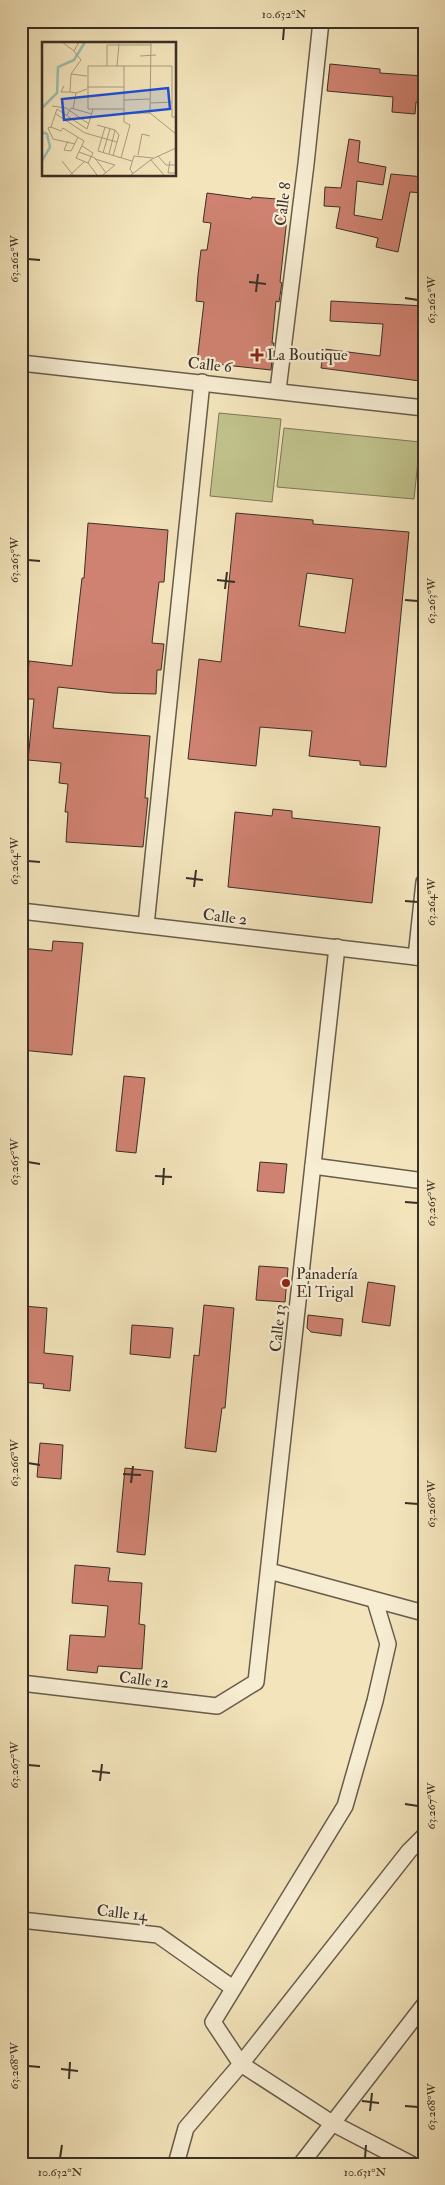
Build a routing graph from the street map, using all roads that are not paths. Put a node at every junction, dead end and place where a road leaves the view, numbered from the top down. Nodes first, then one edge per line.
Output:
1 (321, 21) edge
2 (21, 363) edge
3 (202, 382) junction
4 (278, 390) junction
5 (424, 408) edge
6 (424, 882) edge
7 (21, 911) edge
8 (146, 925) junction
9 (337, 947) junction
10 (420, 957) edge
11 (313, 1166) junction
12 (424, 1181) edge
13 (269, 1571) junction
14 (375, 1601) junction
15 (424, 1613) edge
16 (256, 1682) joint
17 (21, 1683) edge
18 (424, 1836) edge
19 (21, 1920) edge
20 (233, 1988) junction
21 (424, 2006) edge
22 (241, 2064) junction
23 (332, 2123) junction
24 (176, 2164) edge
25 (301, 2164) edge
26 (411, 2164) edge

1 - 4 street, Calle 8
2 - 3 street, Calle 6
3 - 4 street, Calle 6
3 - 8 street
4 - 5 street, Calle 6
6 - 10 street
7 - 8 street, Calle 2
8 - 9 street, Calle 2
9 - 10 street, Calle 2
9 - 11 street, Calle 13
11 - 12 street
11 - 13 street, Calle 13
13 - 14 street
13 - 16 street, Calle 13
14 - 15 street
14 - 20 street
16 - 17 street, Calle 12
18 - 22 street
19 - 20 street, Calle 14
20 - 22 street
21 - 23 street
22 - 23 street
22 - 24 street
23 - 25 street
23 - 26 street

